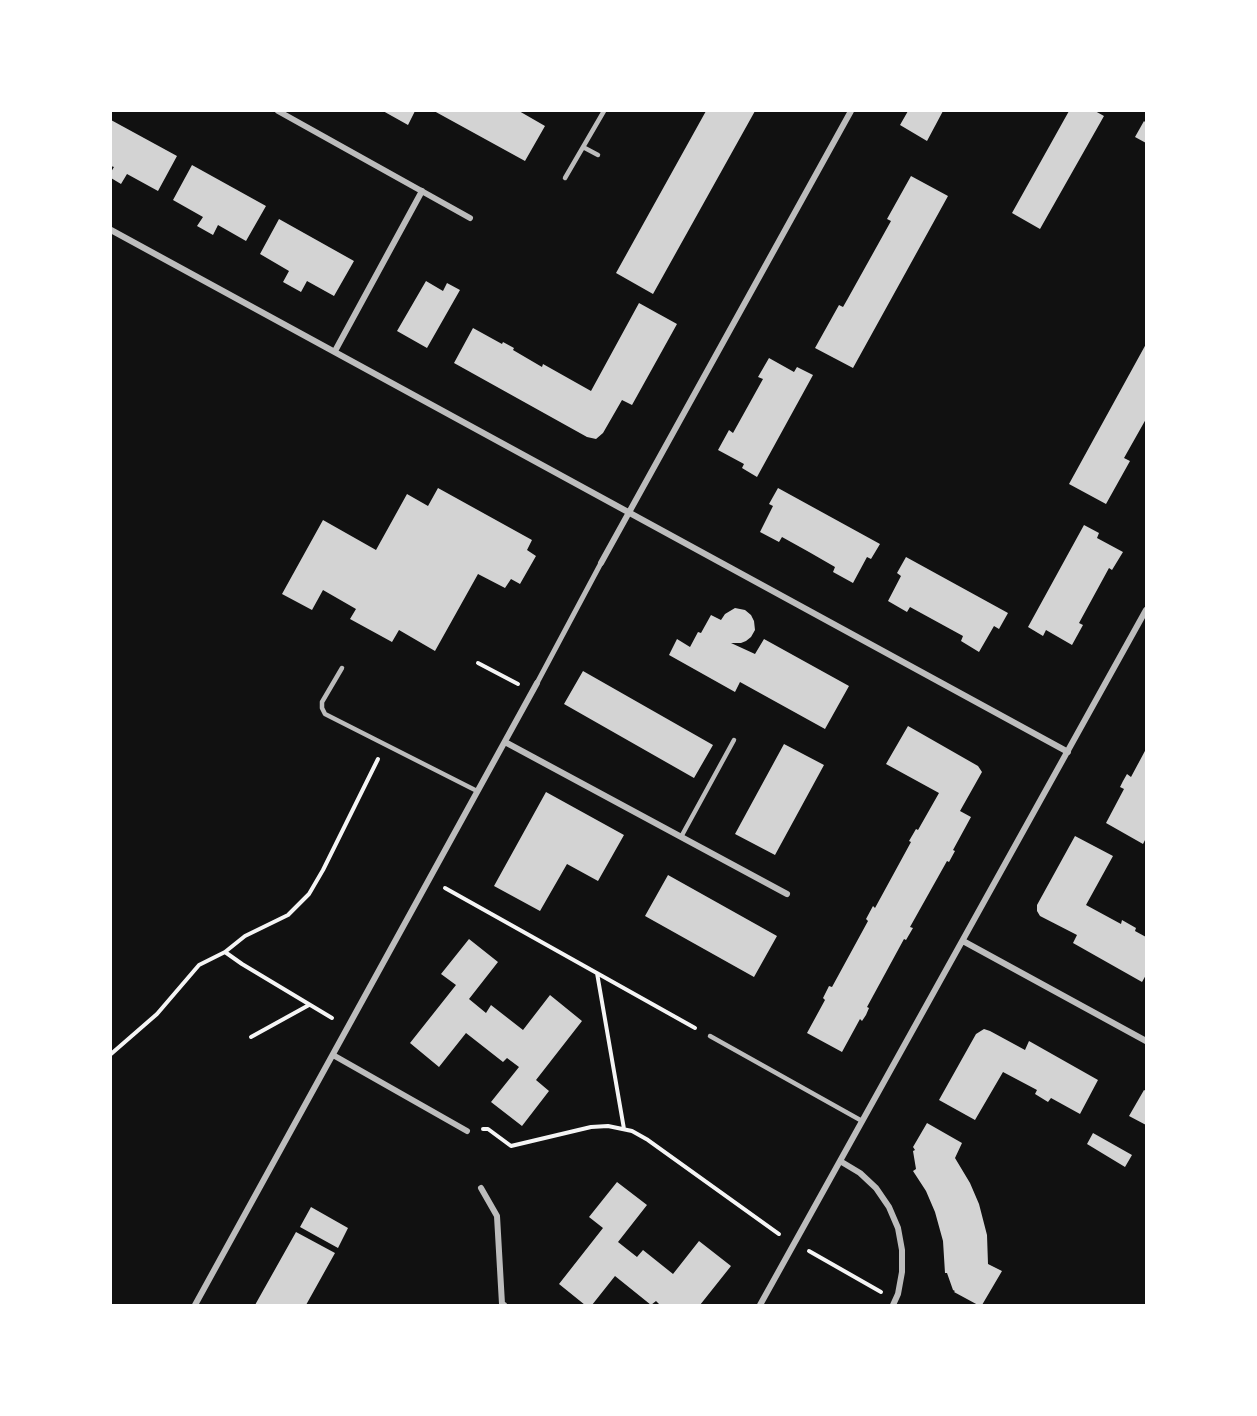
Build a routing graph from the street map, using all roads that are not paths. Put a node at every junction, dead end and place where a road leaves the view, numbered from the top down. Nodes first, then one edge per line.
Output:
1 (278, 111) edge
2 (604, 111) edge
3 (851, 111) edge
4 (583, 147) junction
5 (598, 155) dead end
6 (565, 178) dead end
7 (422, 191) junction
8 (470, 218) dead end
9 (111, 230) edge
10 (334, 351) junction
11 (629, 512) junction
12 (602, 563) joint
13 (1146, 610) edge
14 (342, 668) dead end
15 (537, 683) joint
16 (734, 740) dead end
17 (505, 742) junction
18 (1068, 752) junction
19 (477, 791) junction
20 (681, 837) junction
21 (787, 894) dead end
22 (963, 940) junction
23 (710, 1036) road end
24 (1146, 1041) edge
25 (333, 1056) junction
26 (862, 1121) junction
27 (467, 1131) road end
28 (840, 1161) junction
29 (481, 1188) dead end
30 (895, 1303) edge
31 (195, 1305) edge
32 (504, 1305) edge
33 (760, 1305) edge

1 - 7 street
2 - 4 lane
3 - 11 street
4 - 5 lane
4 - 6 lane
7 - 8 street
7 - 10 street
9 - 10 street
10 - 11 street
11 - 12 street
11 - 18 street
12 - 15 street
13 - 18 street
14 - 19 lane
15 - 17 street
16 - 20 lane
17 - 19 street
17 - 20 street
18 - 22 street
19 - 25 street
20 - 21 street
22 - 24 street
22 - 26 street
23 - 26 lane
25 - 27 street
25 - 31 street
26 - 28 street
28 - 30 street
28 - 33 street
29 - 32 street

